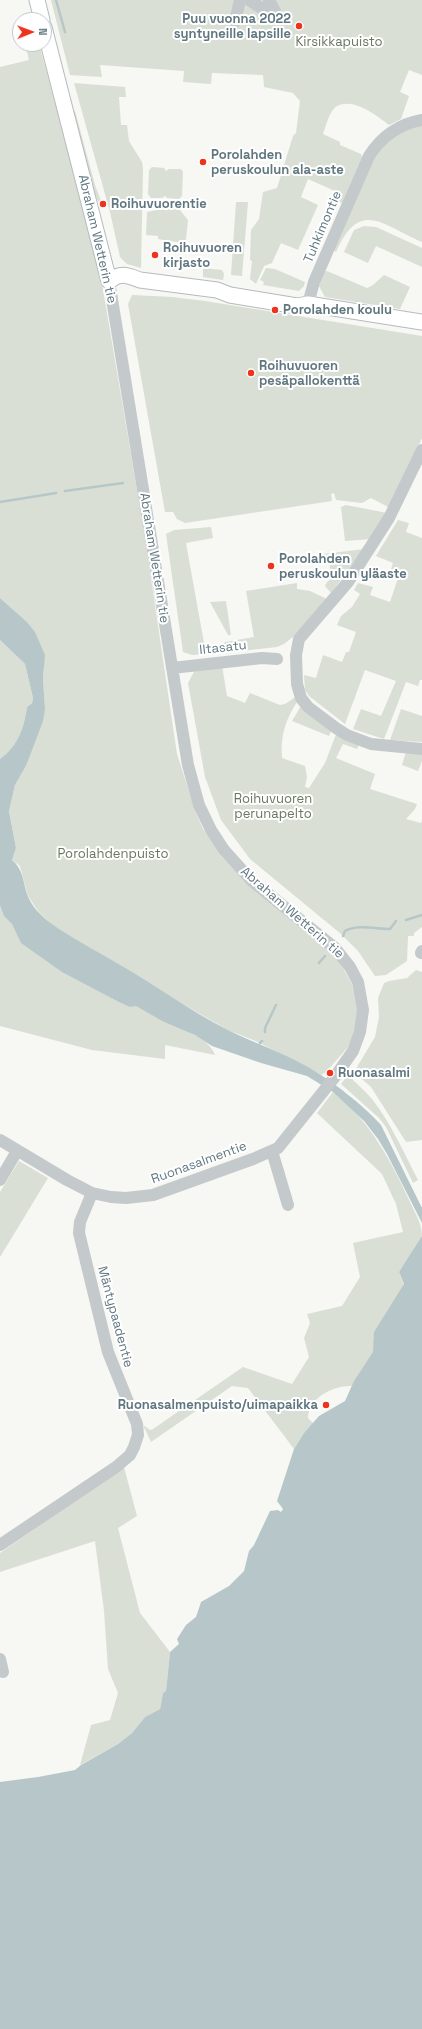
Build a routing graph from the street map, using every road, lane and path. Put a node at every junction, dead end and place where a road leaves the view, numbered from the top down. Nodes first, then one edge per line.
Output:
1 (37, 0) edge
2 (240, 0) edge
3 (249, 0) edge
4 (269, 0) edge
5 (40, 12) edge
6 (235, 22) dead end
7 (50, 52) edge
8 (422, 120) edge
9 (109, 281) junction
10 (308, 304) junction
11 (422, 322) edge
12 (422, 450) edge
13 (277, 659) dead end
14 (172, 668) junction
15 (422, 748) edge
16 (360, 1032) joint
17 (0, 1140) edge
18 (17, 1151) junction
19 (272, 1151) junction
20 (0, 1180) edge
21 (92, 1193) junction
22 (288, 1205) dead end
23 (0, 1545) edge
24 (0, 1659) edge
25 (3, 1672) dead end

1 - 5 main road
2 - 6 street
3 - 4 street
7 - 9 main road, Abraham Wetterin tie
8 - 10 street, Tuhkimontie
9 - 10 main road
9 - 14 street, Abraham Wetterin tie
10 - 11 main road
12 - 15 street
13 - 14 street, Iltasatu
14 - 16 street, Abraham Wetterin tie
16 - 19 street, Ruonasalmentie
17 - 18 street, Ruonasalmentie
18 - 20 street
18 - 21 street, Ruonasalmentie
19 - 21 street, Ruonasalmentie
19 - 22 street
21 - 23 street, Mäntypaadentie
24 - 25 street

